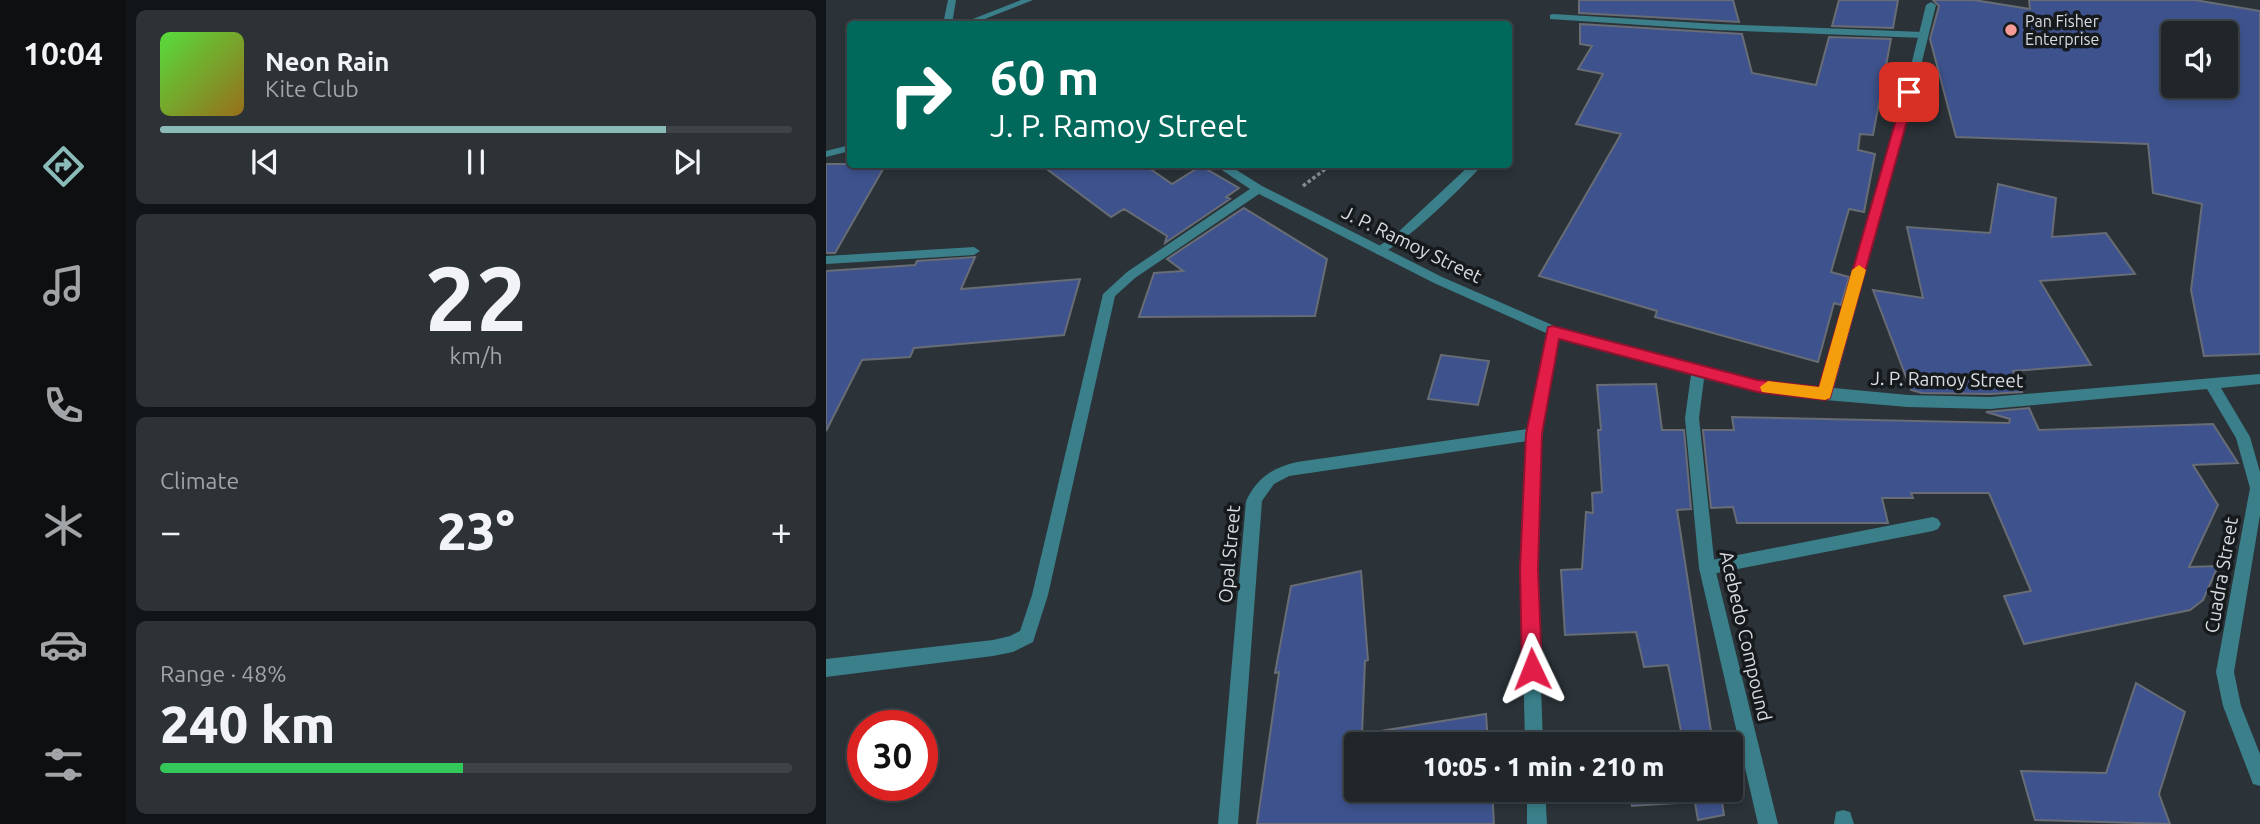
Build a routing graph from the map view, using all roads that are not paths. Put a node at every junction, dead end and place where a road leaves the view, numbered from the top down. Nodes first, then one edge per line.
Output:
1 (952, 0) edge
2 (1029, 0) edge
3 (1931, 5) dead end
4 (1553, 17) dead end
5 (948, 21) edge
6 (973, 21) edge
7 (1923, 35) junction
8 (847, 149) edge
9 (826, 154) edge
10 (1224, 168) edge
11 (1474, 168) edge
12 (1258, 189) junction
13 (974, 251) dead end
14 (1380, 251) junction
15 (826, 260) edge
16 (1553, 331) junction
17 (1698, 372) junction
18 (2260, 379) edge
19 (2212, 385) junction
20 (1825, 394) junction
21 (1534, 434) junction
22 (1933, 524) dead end
23 (1707, 568) junction
24 (826, 668) edge
25 (1534, 732) edge
26 (2260, 777) edge
27 (1536, 802) edge
28 (1228, 824) edge
29 (1537, 824) edge
30 (1768, 824) edge

1 - 5 street
2 - 6 street
3 - 7 street
4 - 7 street
7 - 20 street
8 - 9 street
10 - 12 street, J. P. Ramoy Street
11 - 14 street
12 - 14 street, J. P. Ramoy Street
12 - 24 street
13 - 15 street
14 - 16 street, J. P. Ramoy Street
16 - 17 street, J. P. Ramoy Street
16 - 21 street
17 - 20 street, J. P. Ramoy Street
17 - 23 street, Acebedo Compound
18 - 19 street, J. P. Ramoy Street
19 - 20 street, J. P. Ramoy Street
19 - 26 street, Cuadra Street
21 - 25 street
21 - 28 street, Opal Street
22 - 23 street
23 - 30 street, Acebedo Compound
27 - 29 street

